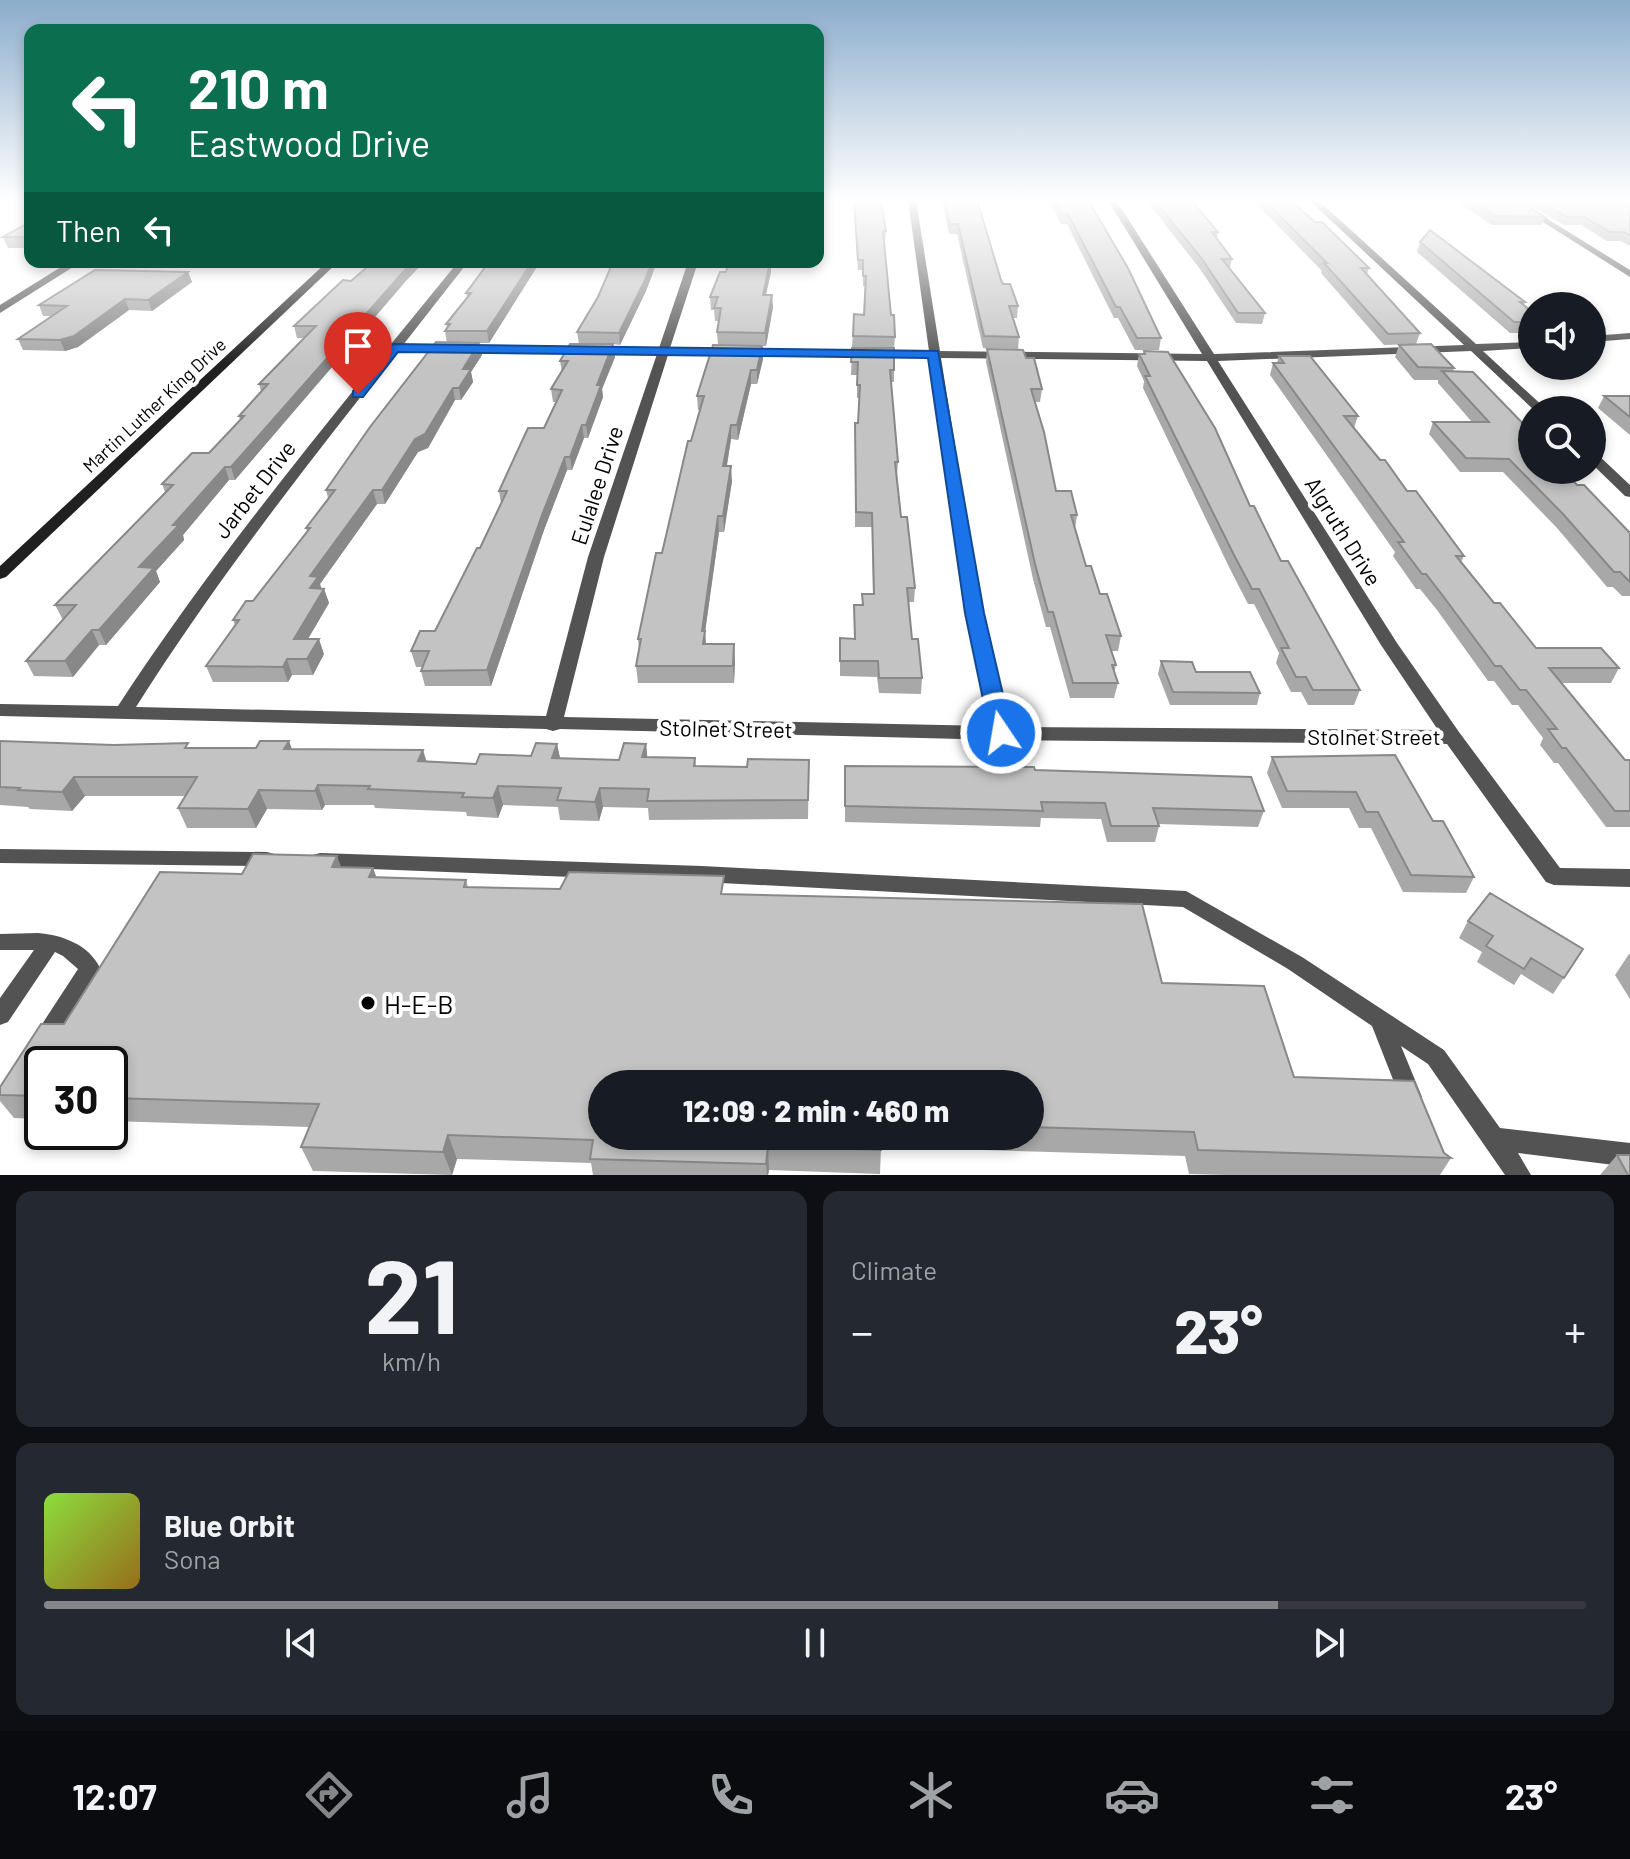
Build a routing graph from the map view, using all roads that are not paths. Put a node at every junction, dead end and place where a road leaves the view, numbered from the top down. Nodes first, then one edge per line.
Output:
1 (920, 255) edge
2 (1146, 255) edge
3 (1373, 255) edge
4 (1599, 255) edge
5 (66, 268) edge
6 (327, 268) edge
7 (458, 268) edge
8 (691, 268) edge
9 (1630, 274) edge
10 (0, 310) edge
11 (1630, 336) edge
12 (1606, 338) edge
13 (1518, 346) edge
14 (395, 348) junction
15 (1477, 349) junction
16 (663, 351) junction
17 (934, 354) junction
18 (1210, 358) junction
19 (1526, 396) edge
20 (1606, 470) edge
21 (1630, 493) edge
22 (0, 574) edge
23 (0, 710) edge
24 (122, 714) junction
25 (553, 725) junction
26 (1001, 733) junction
27 (1452, 737) junction
28 (0, 856) edge
29 (1630, 878) edge
30 (0, 942) edge
31 (50, 943) junction
32 (0, 1015) edge
33 (1380, 1020) junction
34 (39, 1046) edge
35 (1422, 1124) edge
36 (1494, 1139) junction
37 (1630, 1155) edge
38 (1519, 1175) edge

1 - 17 street
2 - 18 street, Algruth Drive
3 - 15 street
4 - 9 street
5 - 10 street
6 - 22 main road, Martin Luther King Drive
7 - 14 street, Jarbet Drive
8 - 16 street, Eulalee Drive
11 - 12 street
13 - 15 street
14 - 16 street
14 - 24 street, Jarbet Drive
15 - 18 street
15 - 19 street
16 - 17 street
16 - 25 street, Eulalee Drive
17 - 18 street
17 - 26 street
18 - 27 street, Algruth Drive
20 - 21 street
23 - 24 street, Stolnet Street
24 - 25 street, Stolnet Street
25 - 26 street, Stolnet Street
26 - 27 street, Stolnet Street
27 - 29 street, Algruth Drive
28 - 33 lane
30 - 31 lane
31 - 32 lane
31 - 34 lane
33 - 35 lane
33 - 36 lane
36 - 37 lane
36 - 38 lane

